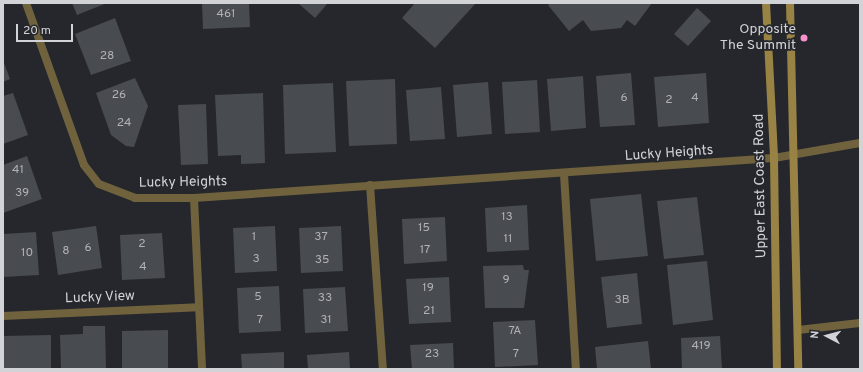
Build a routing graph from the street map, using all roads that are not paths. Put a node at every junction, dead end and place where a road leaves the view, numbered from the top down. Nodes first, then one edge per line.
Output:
1 (26, 3) edge
2 (766, 3) edge
3 (790, 3) edge
4 (860, 143) edge
5 (794, 154) junction
6 (774, 158) junction
7 (564, 174) junction
8 (370, 185) junction
9 (194, 198) junction
10 (198, 307) junction
11 (3, 316) edge
12 (860, 323) edge
13 (798, 330) junction
14 (202, 369) edge
15 (383, 369) edge
16 (576, 369) edge
17 (777, 369) edge
18 (798, 369) edge

1 - 9 street, Lucky Heights
2 - 6 main road, Upper East Coast Road
3 - 5 main road
4 - 5 street, Lucky Heights
5 - 6 street, Lucky Heights
5 - 13 main road
6 - 7 street, Lucky Heights
6 - 17 main road, Upper East Coast Road
7 - 8 street, Lucky Heights
7 - 16 street
8 - 9 street, Lucky Heights
8 - 15 street
9 - 10 street
10 - 11 street, Lucky View
10 - 14 street
12 - 13 street
13 - 18 main road

